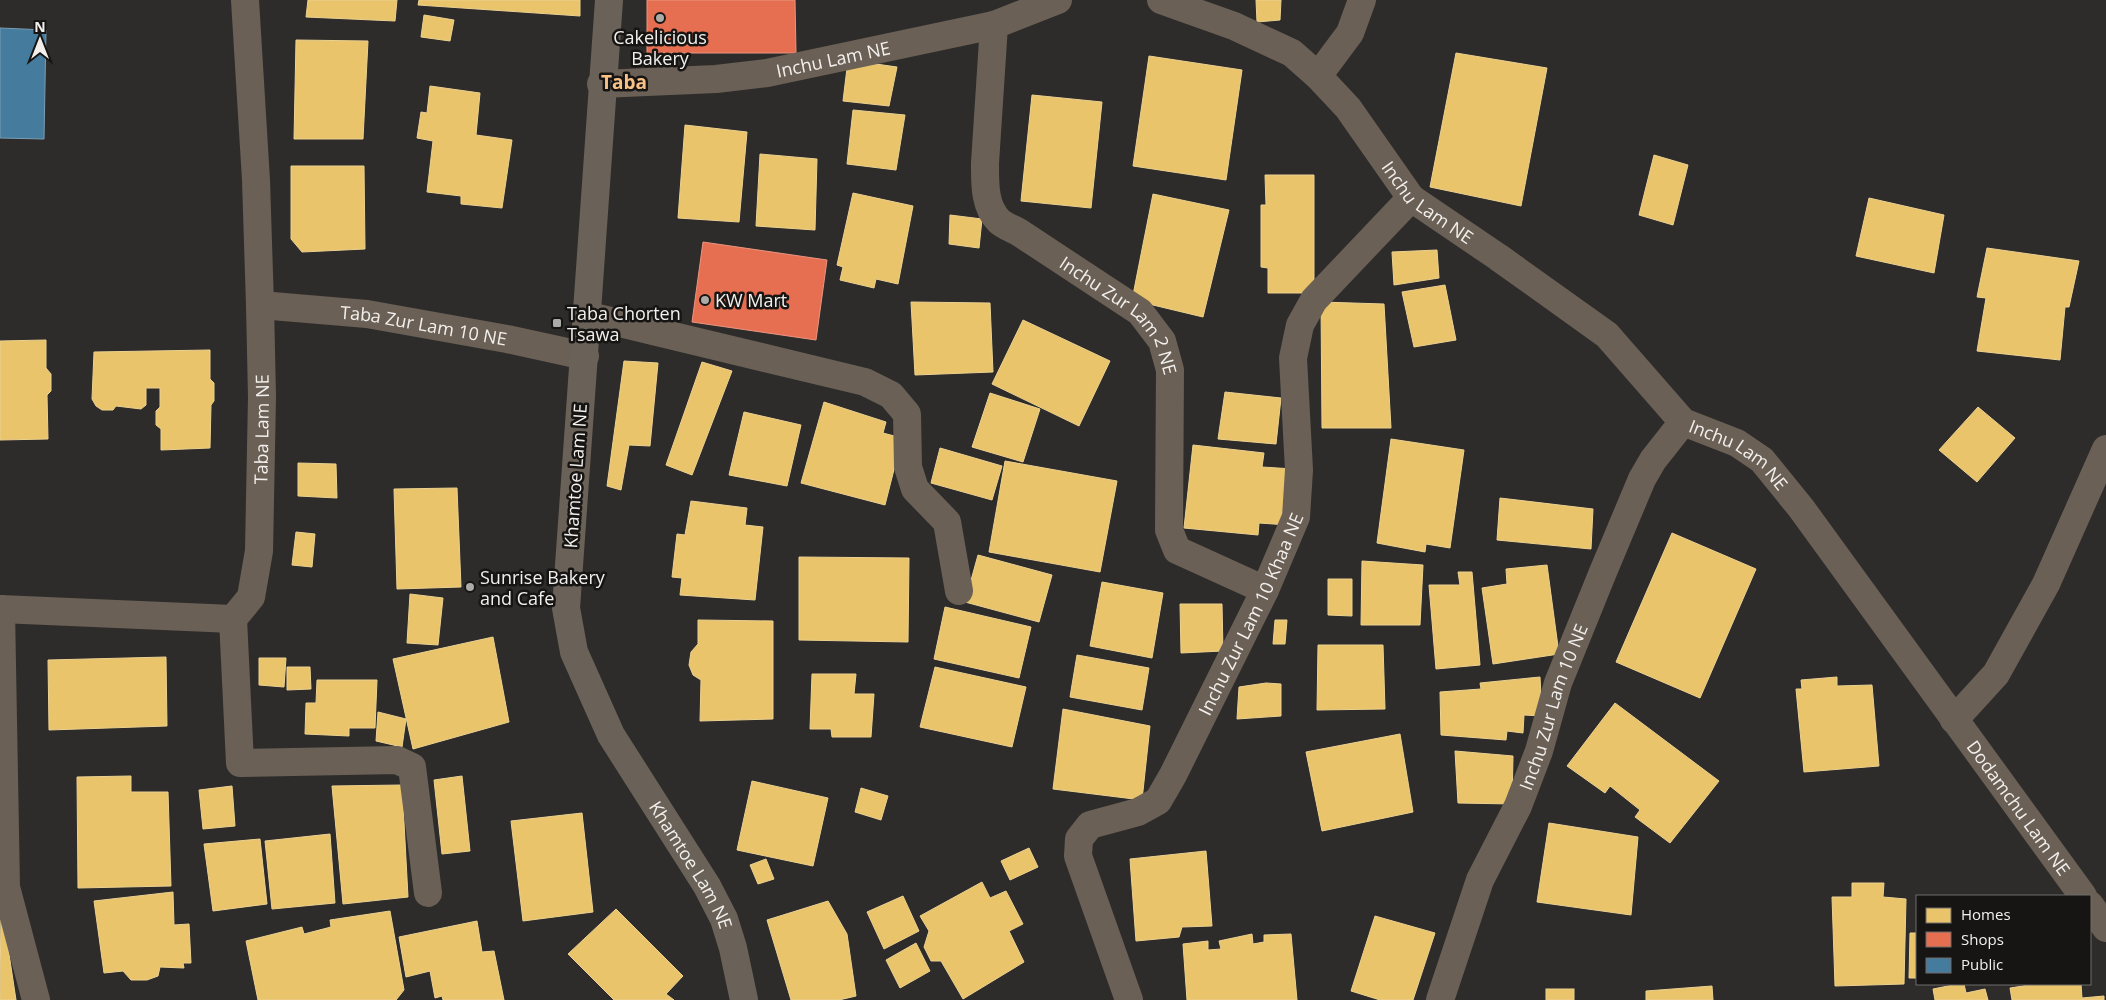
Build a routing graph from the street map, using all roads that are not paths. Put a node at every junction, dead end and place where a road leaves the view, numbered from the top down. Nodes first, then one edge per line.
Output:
1 (245, 0) edge
2 (608, 0) edge
3 (1058, 0) edge
4 (1161, 0) edge
5 (1362, 0) edge
6 (994, 24) junction
7 (1318, 76) junction
8 (601, 84) junction
9 (1411, 198) junction
10 (260, 305) junction
11 (586, 315) junction
12 (584, 356) junction
13 (1684, 422) junction
14 (2106, 449) edge
15 (1265, 590) junction
16 (959, 591) dead end
17 (0, 609) edge
18 (233, 619) junction
19 (1954, 720) junction
20 (428, 893) dead end
21 (2082, 895) edge
22 (2091, 907) edge
23 (2106, 928) edge
24 (36, 1000) edge
25 (744, 1000) edge
26 (1129, 1000) edge
27 (1440, 1000) edge

1 - 10 street, Taba Lam NE
2 - 8 main road, Khamtoe Lam NE
3 - 6 street, Inchu Lam NE
4 - 7 street, Inchu Lam NE
5 - 7 street
6 - 8 street, Inchu Lam NE
6 - 15 street, Inchu Zur Lam 2 NE
7 - 9 street, Inchu Lam NE
8 - 11 main road, Khamtoe Lam NE
9 - 13 street, Inchu Lam NE
9 - 15 street, Inchu Zur Lam 10 Khaa NE
10 - 12 street, Taba Zur Lam 10 NE
10 - 18 street, Taba Lam NE
11 - 12 main road, Khamtoe Lam NE
11 - 16 street
12 - 25 main road, Khamtoe Lam NE
13 - 19 street, Inchu Lam NE
13 - 27 street, Inchu Zur Lam 10 NE
14 - 19 street
15 - 26 street, Inchu Zur Lam 10 Khaa NE
17 - 18 street
17 - 24 street
18 - 20 street
19 - 21 street, Dodamchu Lam NE
22 - 23 street

